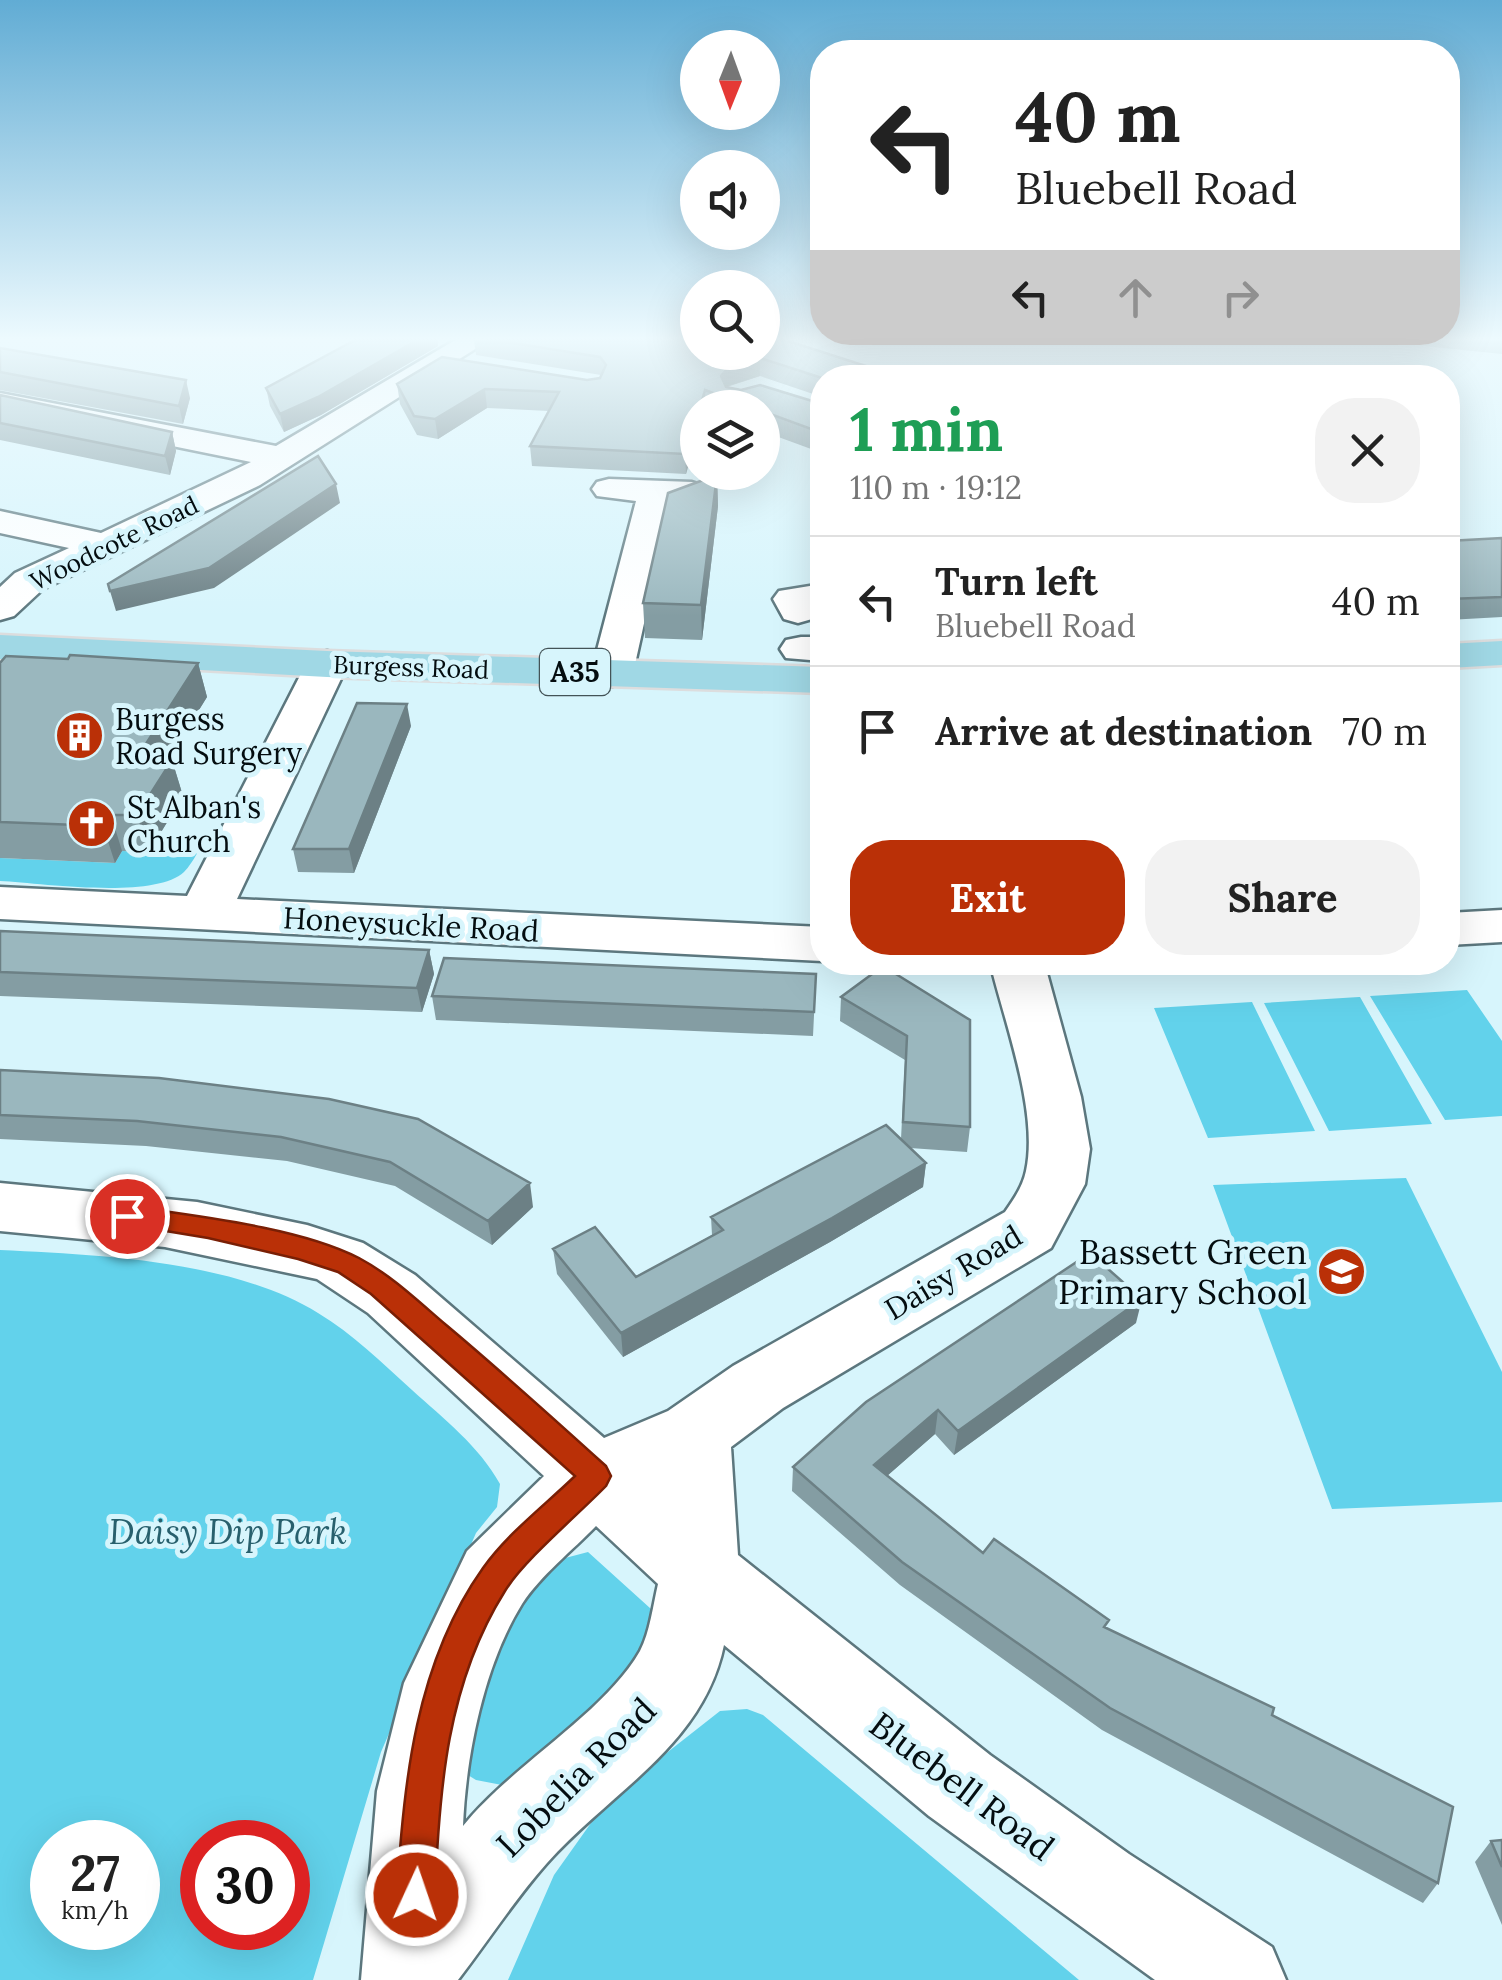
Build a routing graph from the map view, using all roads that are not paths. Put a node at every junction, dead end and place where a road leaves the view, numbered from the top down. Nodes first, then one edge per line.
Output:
1 (149, 431) edge
2 (327, 431) edge
3 (284, 458) junction
4 (609, 489) dead end
5 (656, 491) junction
6 (700, 493) edge
7 (0, 522) edge
8 (104, 544) junction
9 (0, 608) edge
10 (810, 638) edge
11 (0, 647) edge
12 (1502, 653) edge
13 (1460, 655) edge
14 (327, 664) junction
15 (612, 674) junction
16 (0, 903) edge
17 (204, 914) junction
18 (1502, 926) edge
19 (1460, 928) edge
20 (810, 943) edge
21 (1020, 975) edge
22 (0, 1206) edge
23 (694, 1433) junction
24 (596, 1476) junction
25 (700, 1571) junction
26 (410, 1972) edge
27 (1239, 1980) edge

1 - 3 street
2 - 3 street, Woodcote Road
3 - 8 street, Woodcote Road
4 - 5 street
5 - 6 street
5 - 15 street
7 - 8 street
8 - 9 street, Woodcote Road
10 - 15 main road, Burgess Road / A35
11 - 14 main road, Burgess Road / A35
12 - 13 main road
14 - 15 main road, Burgess Road / A35
14 - 17 street
16 - 17 street, Honeysuckle Road
17 - 20 street, Honeysuckle Road
18 - 19 street
21 - 23 street, Daisy Road
22 - 24 street
23 - 24 street, Daisy Road
23 - 25 street
24 - 25 street, Bluebell Road
24 - 26 street, Lobelia Road
25 - 26 street, Lobelia Road
25 - 27 street, Bluebell Road

